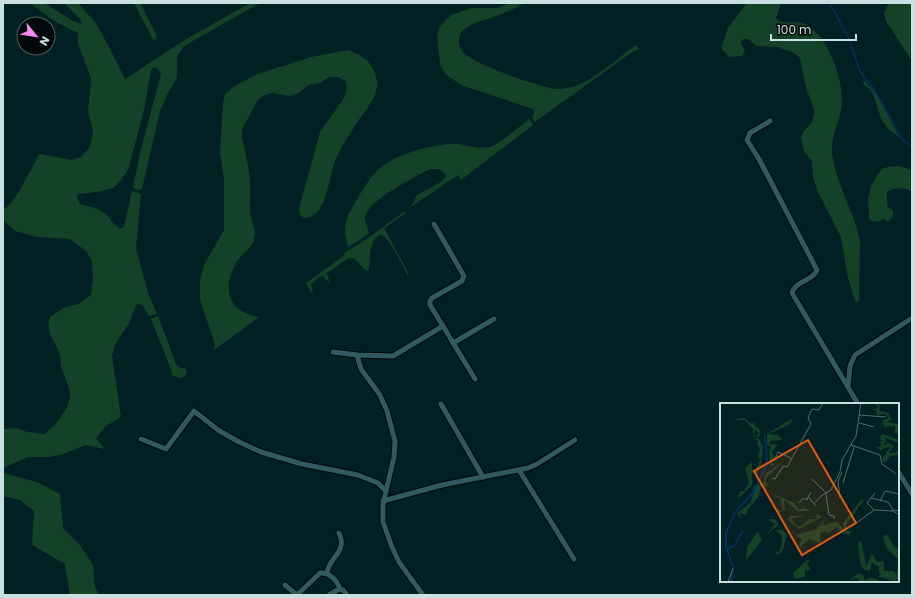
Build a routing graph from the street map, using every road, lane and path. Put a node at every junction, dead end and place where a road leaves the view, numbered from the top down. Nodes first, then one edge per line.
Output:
1 (770, 121) dead end
2 (434, 224) dead end
3 (912, 318) edge
4 (494, 319) dead end
5 (443, 326) junction
6 (453, 343) junction
7 (333, 352) dead end
8 (358, 355) junction
9 (475, 379) dead end
10 (848, 387) junction
11 (857, 403) edge
12 (441, 404) dead end
13 (141, 439) dead end
14 (575, 440) dead end
15 (519, 470) junction
16 (899, 473) edge
17 (483, 477) junction
18 (386, 491) junction
19 (912, 494) edge
20 (383, 501) junction
21 (339, 533) dead end
22 (574, 559) dead end
23 (327, 573) junction
24 (285, 585) dead end
25 (340, 589) junction
26 (297, 595) edge
27 (330, 595) edge
28 (347, 595) edge
29 (424, 595) edge

1 - 10 street
2 - 5 street
3 - 10 street
4 - 6 street
5 - 6 street
5 - 8 street
6 - 9 street
7 - 8 street
8 - 18 street
10 - 11 street
12 - 17 street
13 - 18 street
14 - 15 street
15 - 17 street
15 - 22 street
16 - 19 street
17 - 20 street
18 - 20 street
20 - 29 street
21 - 23 street
23 - 25 street
23 - 26 street
24 - 26 street
25 - 27 street
25 - 28 street

